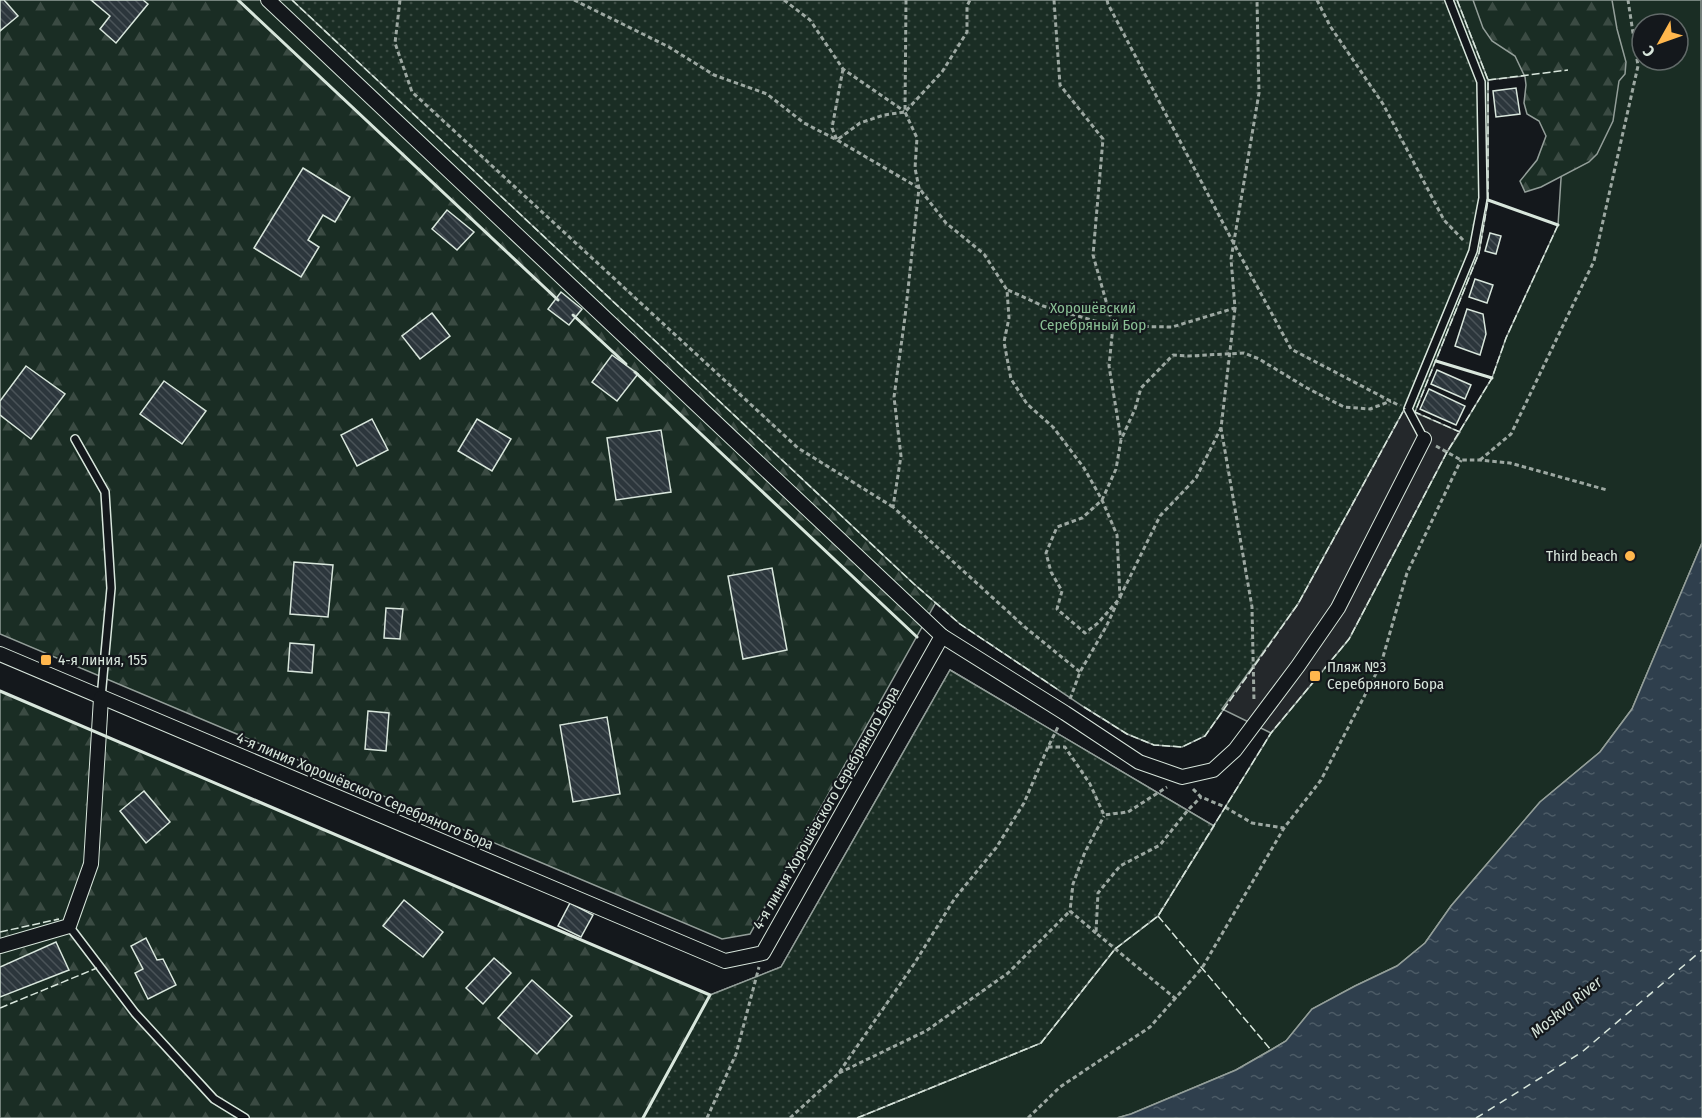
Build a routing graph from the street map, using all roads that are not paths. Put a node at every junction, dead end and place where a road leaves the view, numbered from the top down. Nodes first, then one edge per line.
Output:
1 (268, 0) edge
2 (1449, 0) edge
3 (75, 439) dead end
4 (1425, 439) joint
5 (942, 636) junction
6 (0, 654) edge
7 (102, 698) junction
8 (69, 926) junction
9 (0, 946) edge
10 (245, 1118) edge

1 - 5 street
2 - 4 lane
3 - 7 lane
4 - 5 street
5 - 7 street, 4-я линия Хорошёвского Серебряного Бора
6 - 7 street, 4-я линия Хорошёвского Серебряного Бора
7 - 8 street
8 - 9 street
8 - 10 lane

